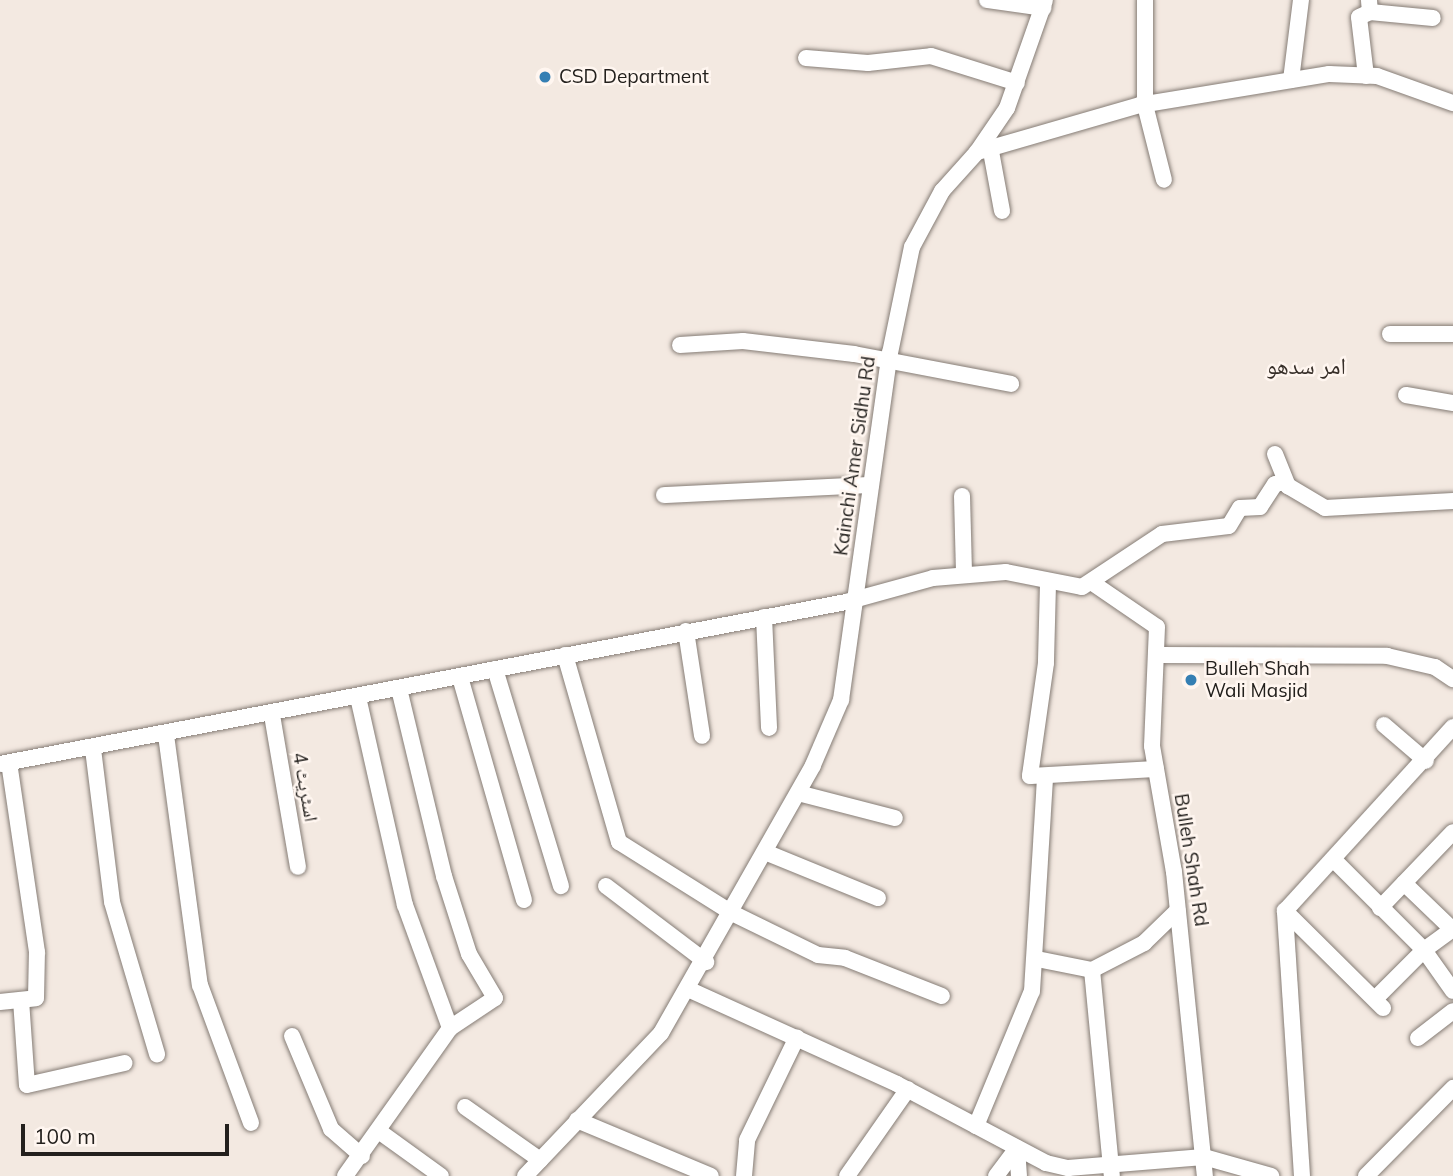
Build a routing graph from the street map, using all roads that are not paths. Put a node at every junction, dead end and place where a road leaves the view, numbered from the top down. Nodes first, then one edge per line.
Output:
1 (987, 0) edge
2 (1145, 0) edge
3 (1301, 0) edge
4 (1044, 4) edge
5 (1369, 6) edge
6 (1433, 18) dead end
7 (806, 58) dead end
8 (1366, 76) junction
9 (1291, 80) junction
10 (1017, 83) junction
11 (1453, 103) edge
12 (1145, 105) junction
13 (984, 149) junction
14 (1164, 180) dead end
15 (1002, 211) dead end
16 (1390, 334) dead end
17 (1453, 334) edge
18 (680, 345) dead end
19 (889, 360) junction
20 (1011, 384) dead end
21 (1406, 396) dead end
22 (1453, 403) edge
23 (1275, 454) dead end
24 (1285, 482) junction
25 (871, 485) junction
26 (664, 495) dead end
27 (962, 496) dead end
28 (1453, 501) edge
29 (964, 574) junction
30 (1048, 584) junction
31 (1094, 584) junction
32 (854, 600) junction
33 (764, 617) junction
34 (686, 631) junction
35 (565, 655) junction
36 (1157, 655) junction
37 (495, 669) junction
38 (460, 677) junction
39 (1453, 679) edge
40 (400, 689) junction
41 (358, 697) junction
42 (272, 715) junction
43 (1384, 725) dead end
44 (1453, 727) edge
45 (769, 728) dead end
46 (166, 735) junction
47 (702, 736) dead end
48 (93, 749) junction
49 (1426, 761) junction
50 (5, 764) edge
51 (1156, 769) junction
52 (1045, 776) junction
53 (798, 793) junction
54 (895, 818) dead end
55 (1453, 832) edge
56 (765, 852) junction
57 (1333, 859) junction
58 (298, 867) dead end
59 (1404, 883) junction
60 (561, 886) dead end
61 (606, 886) dead end
62 (878, 898) dead end
63 (524, 900) dead end
64 (1380, 908) junction
65 (1178, 910) junction
66 (1285, 911) junction
67 (732, 913) junction
68 (1453, 929) edge
69 (1424, 950) junction
70 (1037, 959) junction
71 (706, 962) junction
72 (1092, 970) junction
73 (690, 990) junction
74 (1453, 991) edge
75 (942, 996) dead end
76 (21, 1000) junction
77 (0, 1002) edge
78 (1453, 1011) edge
79 (450, 1028) junction
80 (292, 1035) dead end
81 (797, 1037) junction
82 (1418, 1038) dead end
83 (157, 1054) dead end
84 (125, 1063) dead end
85 (1453, 1088) edge
86 (908, 1089) junction
87 (465, 1107) dead end
88 (577, 1121) junction
89 (251, 1123) dead end
90 (976, 1126) junction
91 (380, 1132) junction
92 (1017, 1148) junction
93 (362, 1156) junction
94 (1204, 1157) junction
95 (540, 1160) junction
96 (1111, 1170) edge
97 (345, 1176) edge
98 (441, 1176) edge
99 (525, 1176) edge
100 (710, 1176) edge
101 (744, 1176) edge
102 (847, 1176) edge
103 (996, 1176) edge
104 (1018, 1176) edge
105 (1205, 1176) edge
106 (1271, 1176) edge
107 (1302, 1176) edge
108 (1366, 1176) edge

1 - 4 street
2 - 12 street
3 - 9 street
4 - 10 street, Kainchi Amer Sidhu Rd
5 - 6 street
5 - 8 street
7 - 10 street
8 - 9 street
8 - 11 street
9 - 12 street
10 - 13 street, Kainchi Amer Sidhu Rd
12 - 13 street
12 - 14 street
13 - 15 street
13 - 19 street, Kainchi Amer Sidhu Rd
16 - 17 street
18 - 19 street
19 - 20 street
19 - 25 street, Kainchi Amer Sidhu Rd
21 - 22 street
23 - 24 street
24 - 28 street
24 - 31 street
25 - 26 street
25 - 32 street, Kainchi Amer Sidhu Rd
27 - 29 street
29 - 30 street
29 - 32 street
30 - 31 street
30 - 52 street
31 - 36 street, Bulleh Shah Rd
32 - 33 street
32 - 53 street, Kainchi Amer Sidhu Rd
33 - 34 street
33 - 45 street
34 - 35 street
34 - 47 street
35 - 37 street
35 - 67 street
36 - 39 street
36 - 51 street, Bulleh Shah Rd
37 - 38 street
37 - 60 street
38 - 40 street
38 - 63 street
40 - 41 street
40 - 79 street
41 - 42 street
41 - 79 street
42 - 46 street
42 - 58 street, اسٹریٹ 4
43 - 49 street
44 - 49 street
46 - 48 street
46 - 89 street
48 - 50 street
48 - 83 street
49 - 57 street
50 - 76 street
51 - 52 street
51 - 65 street, Bulleh Shah Rd
52 - 70 street
53 - 54 street
53 - 56 street, Kainchi Amer Sidhu Rd
55 - 59 street
56 - 62 street
56 - 67 street, Kainchi Amer Sidhu Rd
57 - 64 street
57 - 66 street
59 - 64 street
59 - 68 street
61 - 71 street
64 - 69 street
65 - 72 street
65 - 94 street, Bulleh Shah Rd
66 - 69 street
66 - 107 street
67 - 71 street, Kainchi Amer Sidhu Rd
67 - 75 street
68 - 69 street
69 - 74 street
70 - 72 street
70 - 90 street
71 - 73 street, Kainchi Amer Sidhu Rd
72 - 96 street
73 - 81 street
73 - 88 street, Kainchi Amer Sidhu Rd
76 - 77 street
76 - 84 street
78 - 82 street
79 - 91 street
80 - 93 street
81 - 86 street
81 - 101 street
85 - 108 street
86 - 90 street
86 - 102 street
87 - 95 street
88 - 95 street, Kainchi Amer Sidhu Rd
88 - 100 street
90 - 92 street
91 - 93 street
91 - 98 street
92 - 96 street
92 - 103 street
92 - 104 street
93 - 97 street
94 - 96 street
94 - 105 street, Bulleh Shah Rd
94 - 106 street
95 - 99 street, Kainchi Amer Sidhu Rd

